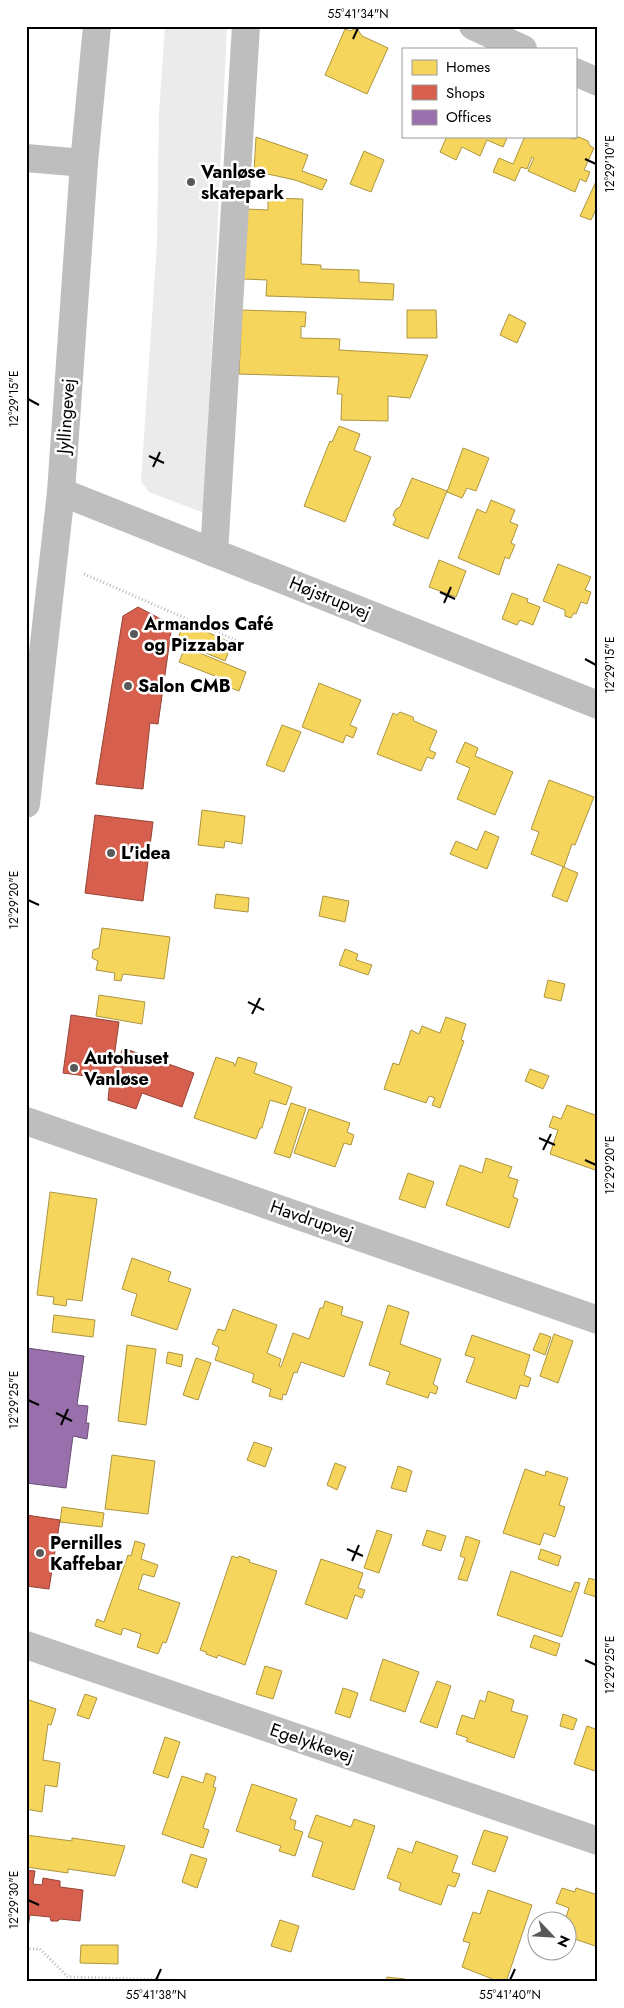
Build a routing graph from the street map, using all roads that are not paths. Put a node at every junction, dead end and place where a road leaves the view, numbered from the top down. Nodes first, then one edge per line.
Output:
1 (97, 26) edge
2 (246, 26) edge
3 (473, 26) edge
4 (521, 48) edge
5 (576, 72) edge
6 (598, 82) edge
7 (26, 158) edge
8 (84, 163) junction
9 (61, 492) junction
10 (214, 553) junction
11 (598, 705) edge
12 (26, 804) edge
13 (26, 1121) edge
14 (598, 1320) edge
15 (26, 1645) edge
16 (598, 1841) edge

1 - 8 street, Jyllingevej
2 - 10 street
3 - 4 street
5 - 6 street
7 - 8 street
8 - 9 street, Jyllingevej
9 - 10 street, Højstrupvej
9 - 12 street, Jyllingevej
10 - 11 street, Højstrupvej
13 - 14 street, Havdrupvej
15 - 16 street, Egelykkevej

